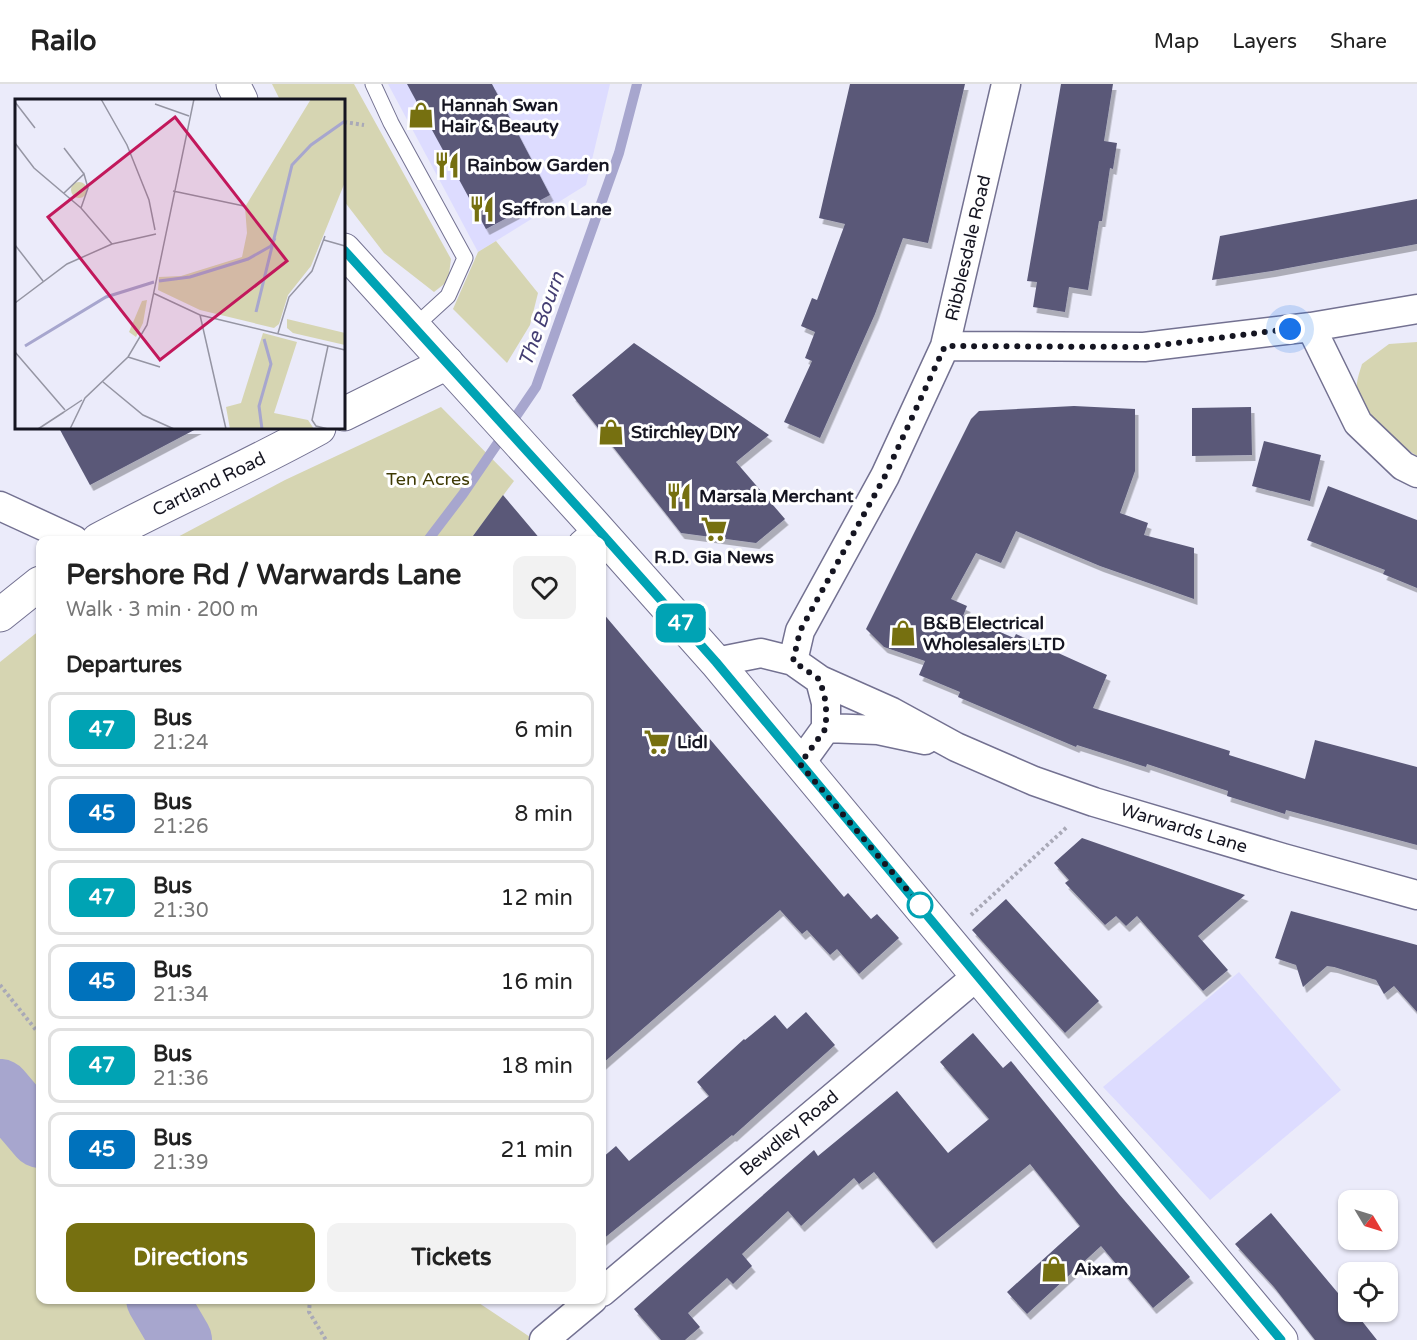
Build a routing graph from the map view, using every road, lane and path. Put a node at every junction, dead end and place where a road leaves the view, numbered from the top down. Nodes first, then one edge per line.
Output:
1 (233, 84) edge
2 (373, 84) edge
3 (1006, 84) edge
4 (240, 99) edge
5 (345, 251) edge
6 (1417, 309) edge
7 (1311, 327) junction
8 (413, 328) junction
9 (945, 346) junction
10 (447, 363) junction
11 (345, 414) edge
12 (317, 429) edge
13 (1417, 473) edge
14 (0, 506) edge
15 (585, 532) edge
16 (65, 536) edge
17 (106, 536) edge
18 (606, 553) edge
19 (36, 586) edge
20 (0, 615) edge
21 (800, 631) junction
22 (761, 653) junction
23 (793, 661) junction
24 (716, 662) junction
25 (820, 680) junction
26 (826, 728) junction
27 (956, 747) junction
28 (800, 764) junction
29 (1094, 802) junction
30 (1417, 896) edge
31 (947, 938) junction
32 (977, 976) junction
33 (0, 985) edge
34 (36, 1030) edge
35 (606, 1289) edge
36 (310, 1304) edge
37 (587, 1304) edge
38 (326, 1340) edge
39 (544, 1340) edge
40 (1281, 1340) edge

1 - 4 main road
2 - 8 lane
3 - 9 street, Ribblesdale Road
5 - 8 main road
6 - 7 street
7 - 9 street
7 - 13 street
8 - 10 main road
9 - 21 street, Ribblesdale Road
10 - 11 main road
10 - 15 main road
12 - 17 main road, Cartland Road
14 - 16 street
18 - 24 main road
19 - 20 main road
21 - 22 street
21 - 23 street, Ribblesdale Road
22 - 23 street
22 - 24 street
23 - 25 street, Warwards Lane
24 - 28 main road
25 - 26 street
25 - 27 street, Warwards Lane
26 - 27 street, Warwards Lane
26 - 28 street
27 - 29 street, Warwards Lane
28 - 31 main road
29 - 30 street, Warwards Lane
29 - 31 path
31 - 32 main road
32 - 35 street, Bewdley Road
32 - 40 main road
33 - 34 path
36 - 38 path
37 - 39 street

